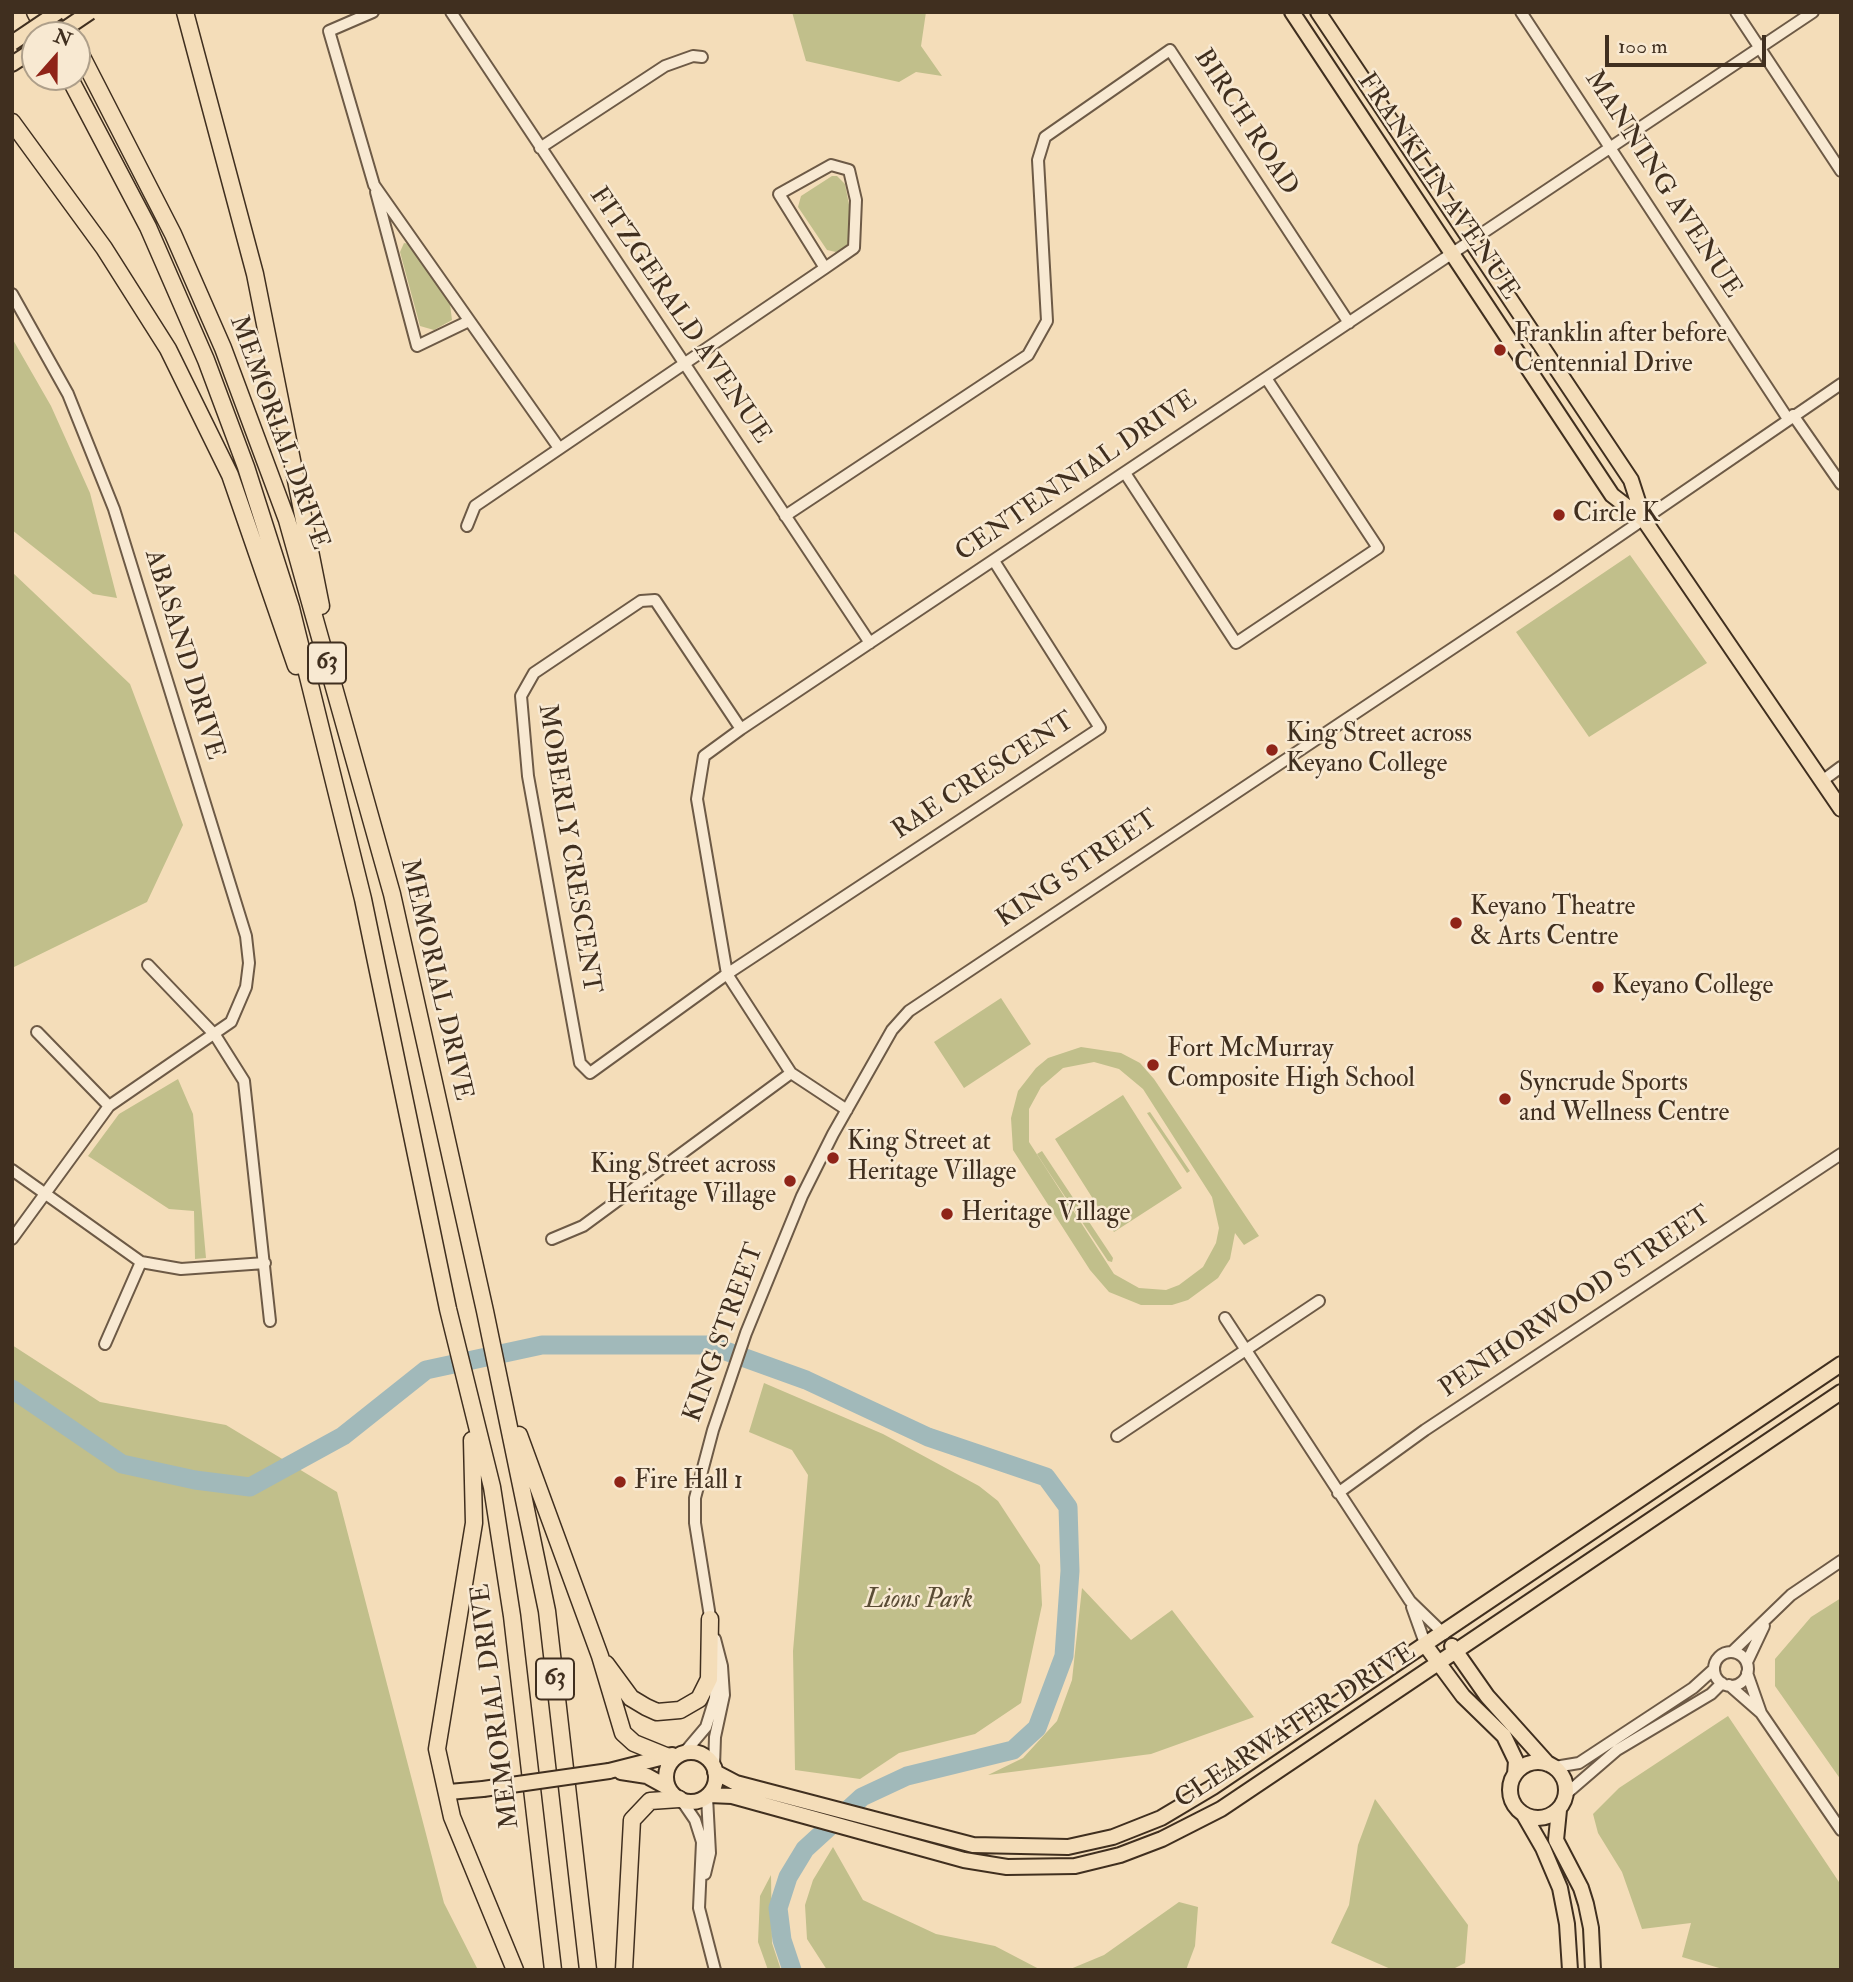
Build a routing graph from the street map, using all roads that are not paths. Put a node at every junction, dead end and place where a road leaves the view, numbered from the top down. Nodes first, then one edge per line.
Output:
1 (58, 12) edge
2 (373, 12) edge
3 (451, 12) edge
4 (1292, 12) edge
5 (1318, 12) edge
6 (1521, 12) edge
7 (1736, 12) edge
8 (1813, 12) edge
9 (184, 15) edge
10 (12, 43) edge
11 (1759, 46) junction
12 (702, 57) dead end
13 (91, 74) edge
14 (76, 91) edge
15 (12, 122) edge
16 (1609, 147) junction
17 (540, 148) junction
18 (1841, 171) edge
19 (374, 185) junction
20 (1470, 242) junction
21 (1452, 253) junction
22 (825, 268) junction
23 (12, 294) edge
24 (469, 321) junction
25 (1349, 323) junction
26 (684, 365) junction
27 (1266, 378) junction
28 (1841, 384) edge
29 (1791, 417) junction
30 (559, 448) junction
31 (1125, 473) junction
32 (1841, 484) edge
33 (785, 516) junction
34 (1644, 520) junction
35 (467, 526) dead end
36 (994, 561) junction
37 (870, 643) junction
38 (741, 729) junction
39 (346, 731) junction
40 (1841, 767) edge
41 (332, 774) junction
42 (1822, 781) junction
43 (1841, 809) edge
44 (148, 965) dead end
45 (727, 974) junction
46 (37, 1032) dead end
47 (215, 1035) junction
48 (791, 1073) junction
49 (108, 1106) junction
50 (846, 1110) junction
51 (1841, 1154) edge
52 (12, 1170) edge
53 (45, 1193) junction
54 (12, 1239) edge
55 (552, 1239) dead end
56 (141, 1262) junction
57 (265, 1263) junction
58 (1319, 1301) dead end
59 (1225, 1318) dead end
60 (270, 1321) dead end
61 (105, 1344) dead end
62 (1247, 1349) junction
63 (1841, 1364) edge
64 (502, 1392) junction
65 (1841, 1392) edge
66 (470, 1403) junction
67 (1117, 1436) dead end
68 (1338, 1493) junction
69 (1841, 1561) edge
70 (1410, 1601) junction
71 (710, 1619) junction
72 (1767, 1621) junction
73 (1444, 1634) junction
74 (1426, 1646) junction
75 (716, 1647) junction
76 (1732, 1652) junction
77 (1456, 1653) junction
78 (600, 1656) junction
79 (1439, 1664) junction
80 (1747, 1667) junction
81 (1714, 1669) junction
82 (1725, 1684) junction
83 (1761, 1713) junction
84 (677, 1754) junction
85 (1552, 1766) junction
86 (715, 1770) junction
87 (609, 1771) junction
88 (1515, 1774) junction
89 (734, 1789) junction
90 (449, 1792) junction
91 (1566, 1794) junction
92 (676, 1796) junction
93 (708, 1796) junction
94 (1559, 1810) junction
95 (1524, 1815) junction
96 (1841, 1830) edge
97 (699, 1908) junction
98 (515, 1970) edge
99 (553, 1970) edge
100 (588, 1970) edge
101 (624, 1970) edge
102 (715, 1970) edge
103 (1570, 1970) edge
104 (1593, 1970) edge

1 - 10 main road, bridge
2 - 19 street
3 - 17 street, FITZGERALD AVENUE
4 - 21 main road, FRANKLIN AVENUE
5 - 20 main road, FRANKLIN AVENUE
6 - 16 street, MANNING AVENUE
7 - 11 street
8 - 11 street, CENTENNIAL DRIVE
9 - 39 highway
11 - 16 street, CENTENNIAL DRIVE
11 - 18 street
12 - 17 street
13 - 39 highway, MEMORIAL DRIVE / 63
14 - 41 highway, MEMORIAL DRIVE / 63
15 - 41 highway
16 - 20 street, CENTENNIAL DRIVE
16 - 29 street, MANNING AVENUE
17 - 26 street, FITZGERALD AVENUE
19 - 24 street
19 - 24 street
20 - 21 street, CENTENNIAL DRIVE
20 - 34 main road, FRANKLIN AVENUE
21 - 25 street, CENTENNIAL DRIVE
21 - 34 main road, FRANKLIN AVENUE
22 - 22 street
22 - 26 street
23 - 47 street, ABASAND DRIVE
24 - 30 street
25 - 27 street, CENTENNIAL DRIVE
25 - 33 street, BIRCH ROAD
26 - 30 street
26 - 33 street, FITZGERALD AVENUE
27 - 31 street, CENTENNIAL DRIVE
27 - 31 street
28 - 29 street, KING STREET
29 - 32 street, MANNING AVENUE
29 - 34 street, KING STREET
30 - 35 street
31 - 36 street, CENTENNIAL DRIVE
33 - 37 street, FITZGERALD AVENUE
34 - 42 main road, FRANKLIN AVENUE
34 - 50 street, KING STREET
36 - 37 street, CENTENNIAL DRIVE
36 - 45 street, RAE CRESCENT
37 - 38 street, CENTENNIAL DRIVE
38 - 45 street, CENTENNIAL DRIVE
38 - 45 street, MOBERLY CRESCENT
39 - 64 highway, MEMORIAL DRIVE / 63
40 - 42 street
41 - 66 highway, MEMORIAL DRIVE / 63
42 - 43 main road, FRANKLIN AVENUE
44 - 47 street
45 - 48 street, CENTENNIAL DRIVE
46 - 49 street
47 - 49 street, ABASAND DRIVE
47 - 57 street
48 - 50 street, CENTENNIAL DRIVE
48 - 55 street
49 - 53 street
50 - 71 street, KING STREET
51 - 68 street, PENHORWOOD STREET
52 - 53 street
53 - 54 street
53 - 56 street
56 - 57 street
56 - 61 street
57 - 60 street
58 - 62 street
59 - 62 street
62 - 67 street
62 - 68 street
63 - 73 main road, CLEARWATER DRIVE
64 - 78 highway
64 - 100 highway, MEMORIAL DRIVE / 63
65 - 77 main road, CLEARWATER DRIVE
66 - 90 highway
66 - 99 highway, MEMORIAL DRIVE / 63
68 - 70 street
69 - 72 street
70 - 73 street
70 - 74 street
71 - 75 street, KING STREET
71 - 78 highway
72 - 76 street
72 - 80 street
73 - 74 main road, CLEARWATER DRIVE
73 - 77 main road
74 - 79 main road
74 - 89 main road, CLEARWATER DRIVE
75 - 84 street, KING STREET
75 - 86 street, KING STREET
76 - 80 street
76 - 81 street
77 - 79 main road, CLEARWATER DRIVE
77 - 85 main road
78 - 84 highway
79 - 88 main road
79 - 89 main road, CLEARWATER DRIVE
80 - 82 street
80 - 83 street
81 - 82 street
81 - 85 street
82 - 83 street
82 - 91 street
83 - 96 street
84 - 86 main road
84 - 87 main road
84 - 92 main road
85 - 88 main road
85 - 91 main road
86 - 89 main road, CLEARWATER DRIVE
86 - 93 main road
87 - 90 main road, bridge
87 - 92 main road
88 - 95 main road
89 - 93 main road, CLEARWATER DRIVE
90 - 98 highway
91 - 94 main road
92 - 93 main road
92 - 97 street
92 - 101 highway
93 - 97 street
94 - 95 main road
94 - 104 main road
95 - 103 main road
97 - 102 street

